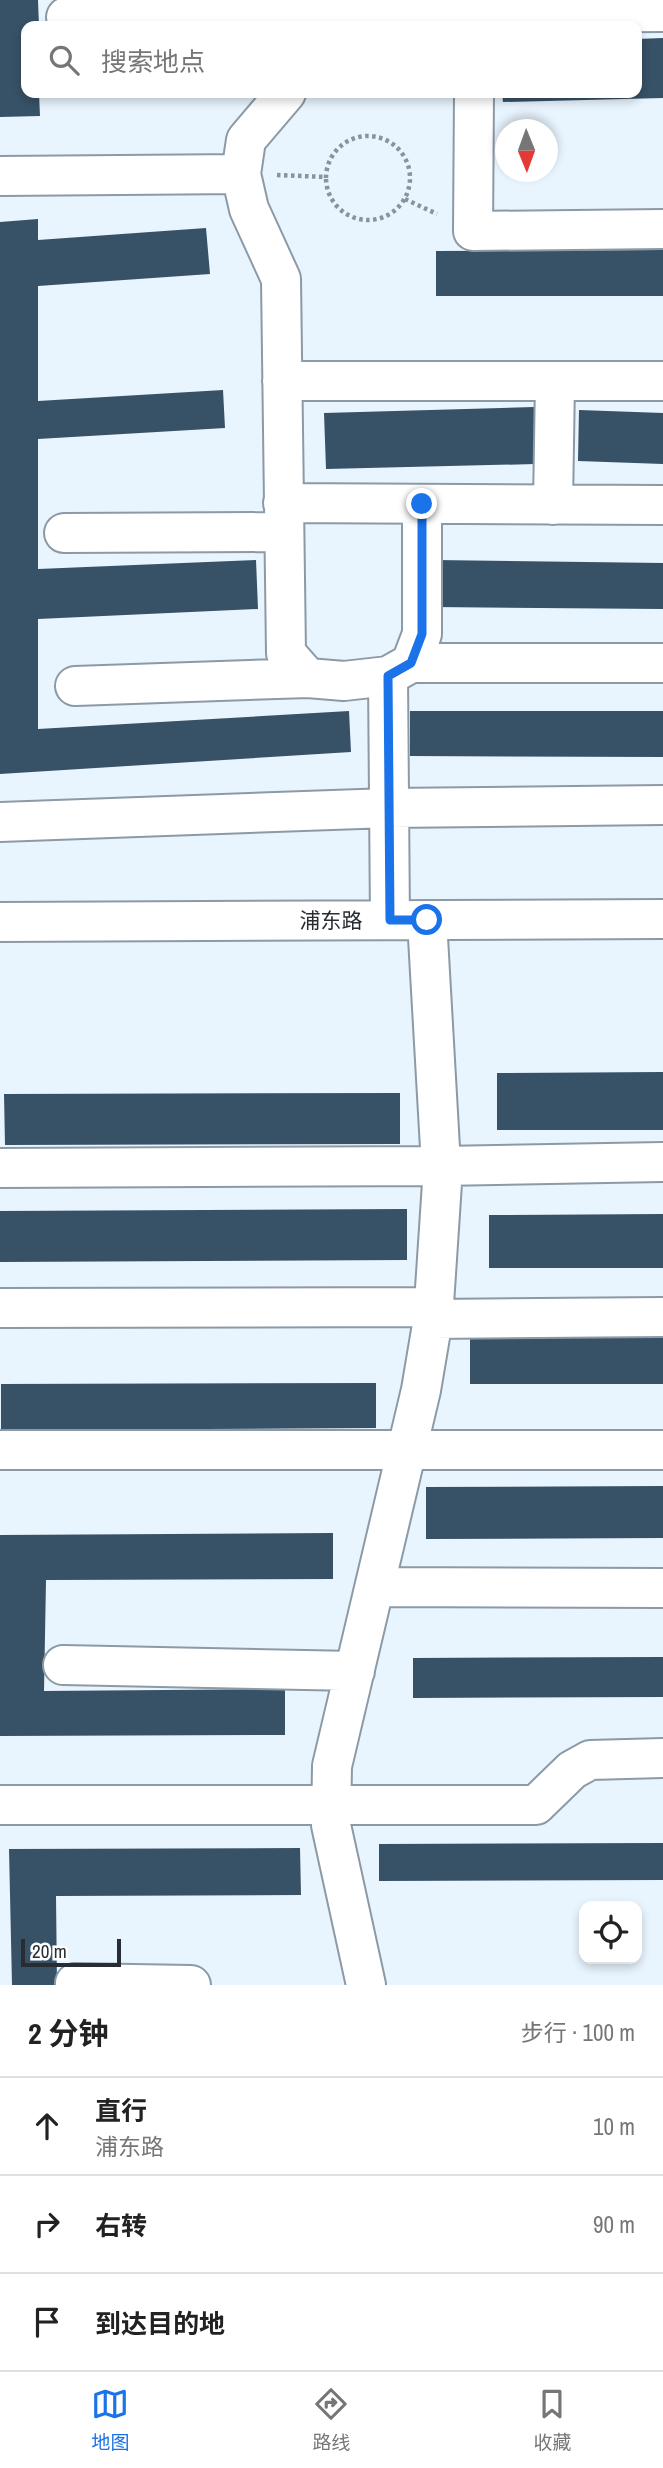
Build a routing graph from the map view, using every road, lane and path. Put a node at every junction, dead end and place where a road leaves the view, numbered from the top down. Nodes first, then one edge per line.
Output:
1 (663, 12) edge
2 (401, 13) edge
3 (66, 18) dead end
4 (474, 20) edge
5 (282, 98) edge
6 (474, 98) edge
7 (242, 174) junction
8 (0, 176) edge
9 (326, 177) junction
10 (663, 229) edge
11 (282, 381) junction
12 (555, 381) junction
13 (663, 381) edge
14 (422, 504) junction
15 (553, 505) junction
16 (663, 505) edge
17 (283, 518) junction
18 (64, 533) dead end
19 (663, 663) edge
20 (400, 670) junction
21 (308, 678) junction
22 (75, 686) dead end
23 (663, 805) edge
24 (389, 808) junction
25 (0, 822) edge
26 (663, 919) edge
27 (409, 920) junction
28 (0, 922) edge
29 (663, 1162) edge
30 (441, 1166) junction
31 (0, 1168) edge
32 (0, 1308) edge
33 (434, 1313) junction
34 (663, 1317) edge
35 (408, 1448) junction
36 (0, 1450) edge
37 (663, 1450) edge
38 (376, 1587) junction
39 (663, 1588) edge
40 (63, 1665) dead end
41 (355, 1671) junction
42 (663, 1758) edge
43 (0, 1805) edge
44 (332, 1805) junction
45 (75, 1983) edge
46 (191, 1985) edge
47 (366, 1985) edge

1 - 4 street
2 - 3 street
2 - 4 street
5 - 7 street
6 - 10 street
7 - 8 street
7 - 9 path
7 - 11 street
9 - 9 path
11 - 12 street
11 - 17 street
12 - 13 street
12 - 15 street
14 - 15 street
14 - 17 street
14 - 20 street
15 - 16 street
17 - 18 street
17 - 21 street
19 - 20 street
20 - 21 street
20 - 24 street
21 - 22 street
23 - 24 street
24 - 25 street
24 - 27 street
26 - 27 street, 浦东路
27 - 28 street, 浦东路
27 - 30 street
29 - 30 street
30 - 31 street
30 - 33 street
32 - 33 street
33 - 34 street
33 - 35 street
35 - 36 street
35 - 37 street
35 - 38 street
38 - 39 street
38 - 41 street
40 - 41 street
41 - 44 street
42 - 44 street
43 - 44 street
44 - 47 street
45 - 46 street

